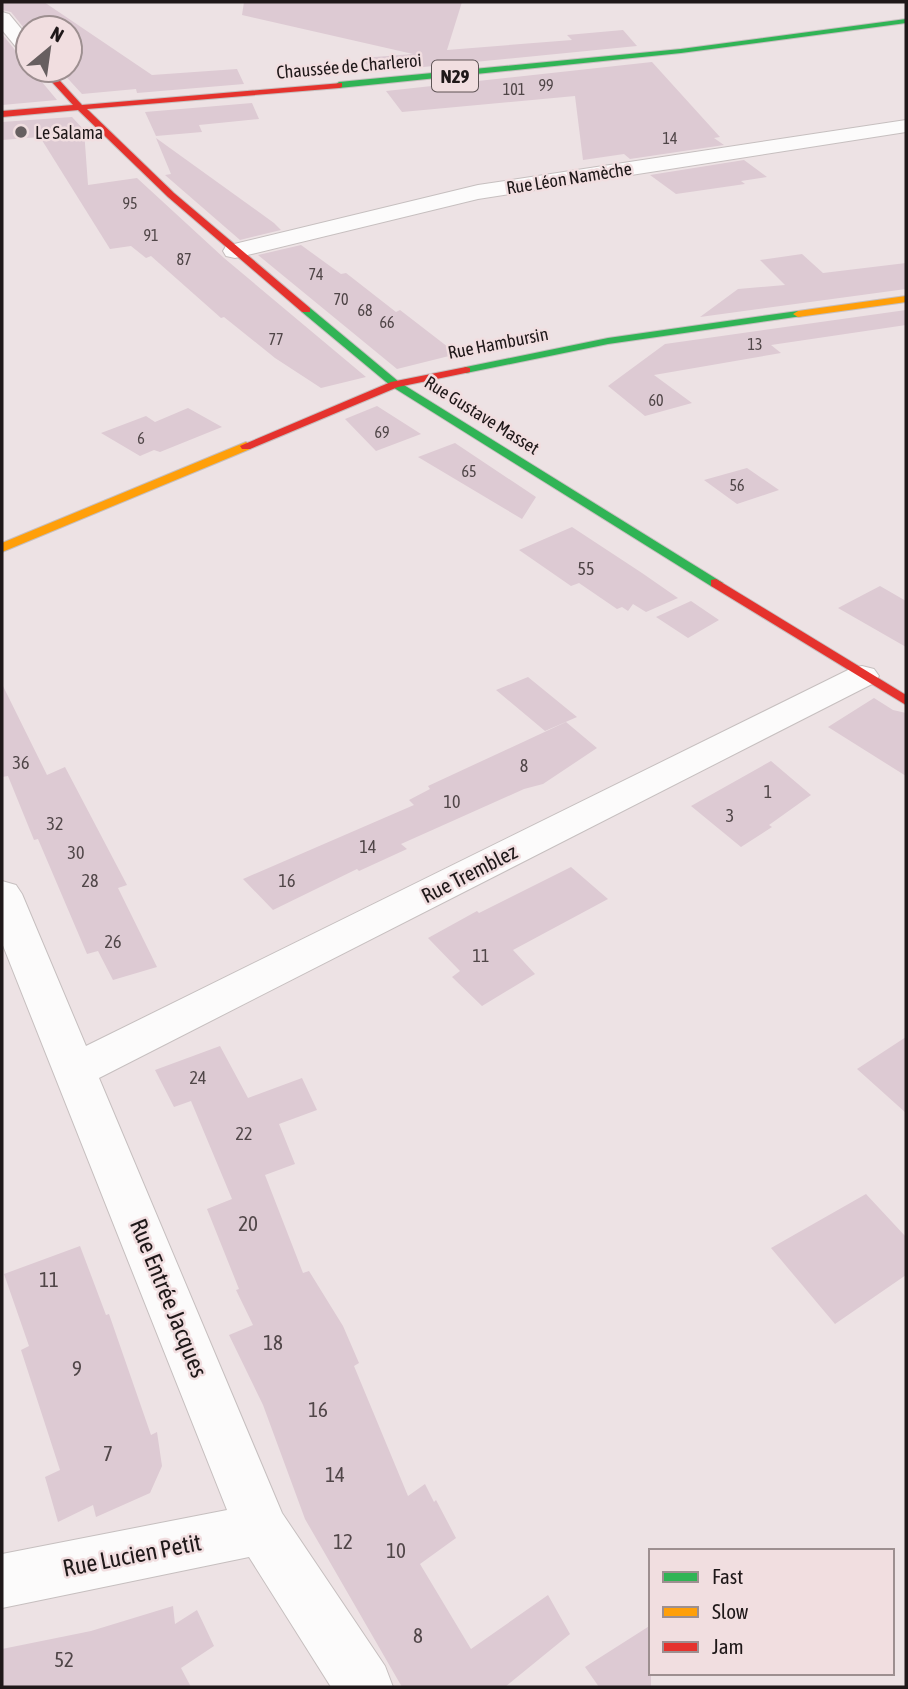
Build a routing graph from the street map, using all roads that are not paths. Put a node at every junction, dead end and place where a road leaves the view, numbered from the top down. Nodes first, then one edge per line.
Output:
1 (2, 18) edge
2 (906, 21) edge
3 (14, 32) edge
4 (57, 84) edge
5 (76, 107) junction
6 (2, 114) edge
7 (906, 126) edge
8 (235, 251) junction
9 (906, 299) edge
10 (396, 384) junction
11 (2, 548) edge
12 (862, 676) junction
13 (906, 701) edge
14 (2, 894) edge
15 (76, 1070) junction
16 (262, 1529) junction
17 (2, 1581) edge
18 (364, 1687) edge

1 - 3 street
2 - 5 street, Chaussée de Charleroi / N29
4 - 5 street, Rue Gustave Masset
5 - 6 street, Chaussée de Charleroi / N29
5 - 8 street, Rue Gustave Masset
7 - 8 street, Rue Léon Namèche
8 - 10 street, Rue Gustave Masset
9 - 10 street, Rue Hambursin
10 - 11 street, Rue Hambursin
10 - 12 street, Rue Gustave Masset
12 - 13 street, Rue Gustave Masset
12 - 15 street, Rue Tremblez
14 - 15 street, Rue Entrée Jacques
15 - 16 street, Rue Entrée Jacques
16 - 17 street, Rue Lucien Petit
16 - 18 street, Rue Entrée Jacques

